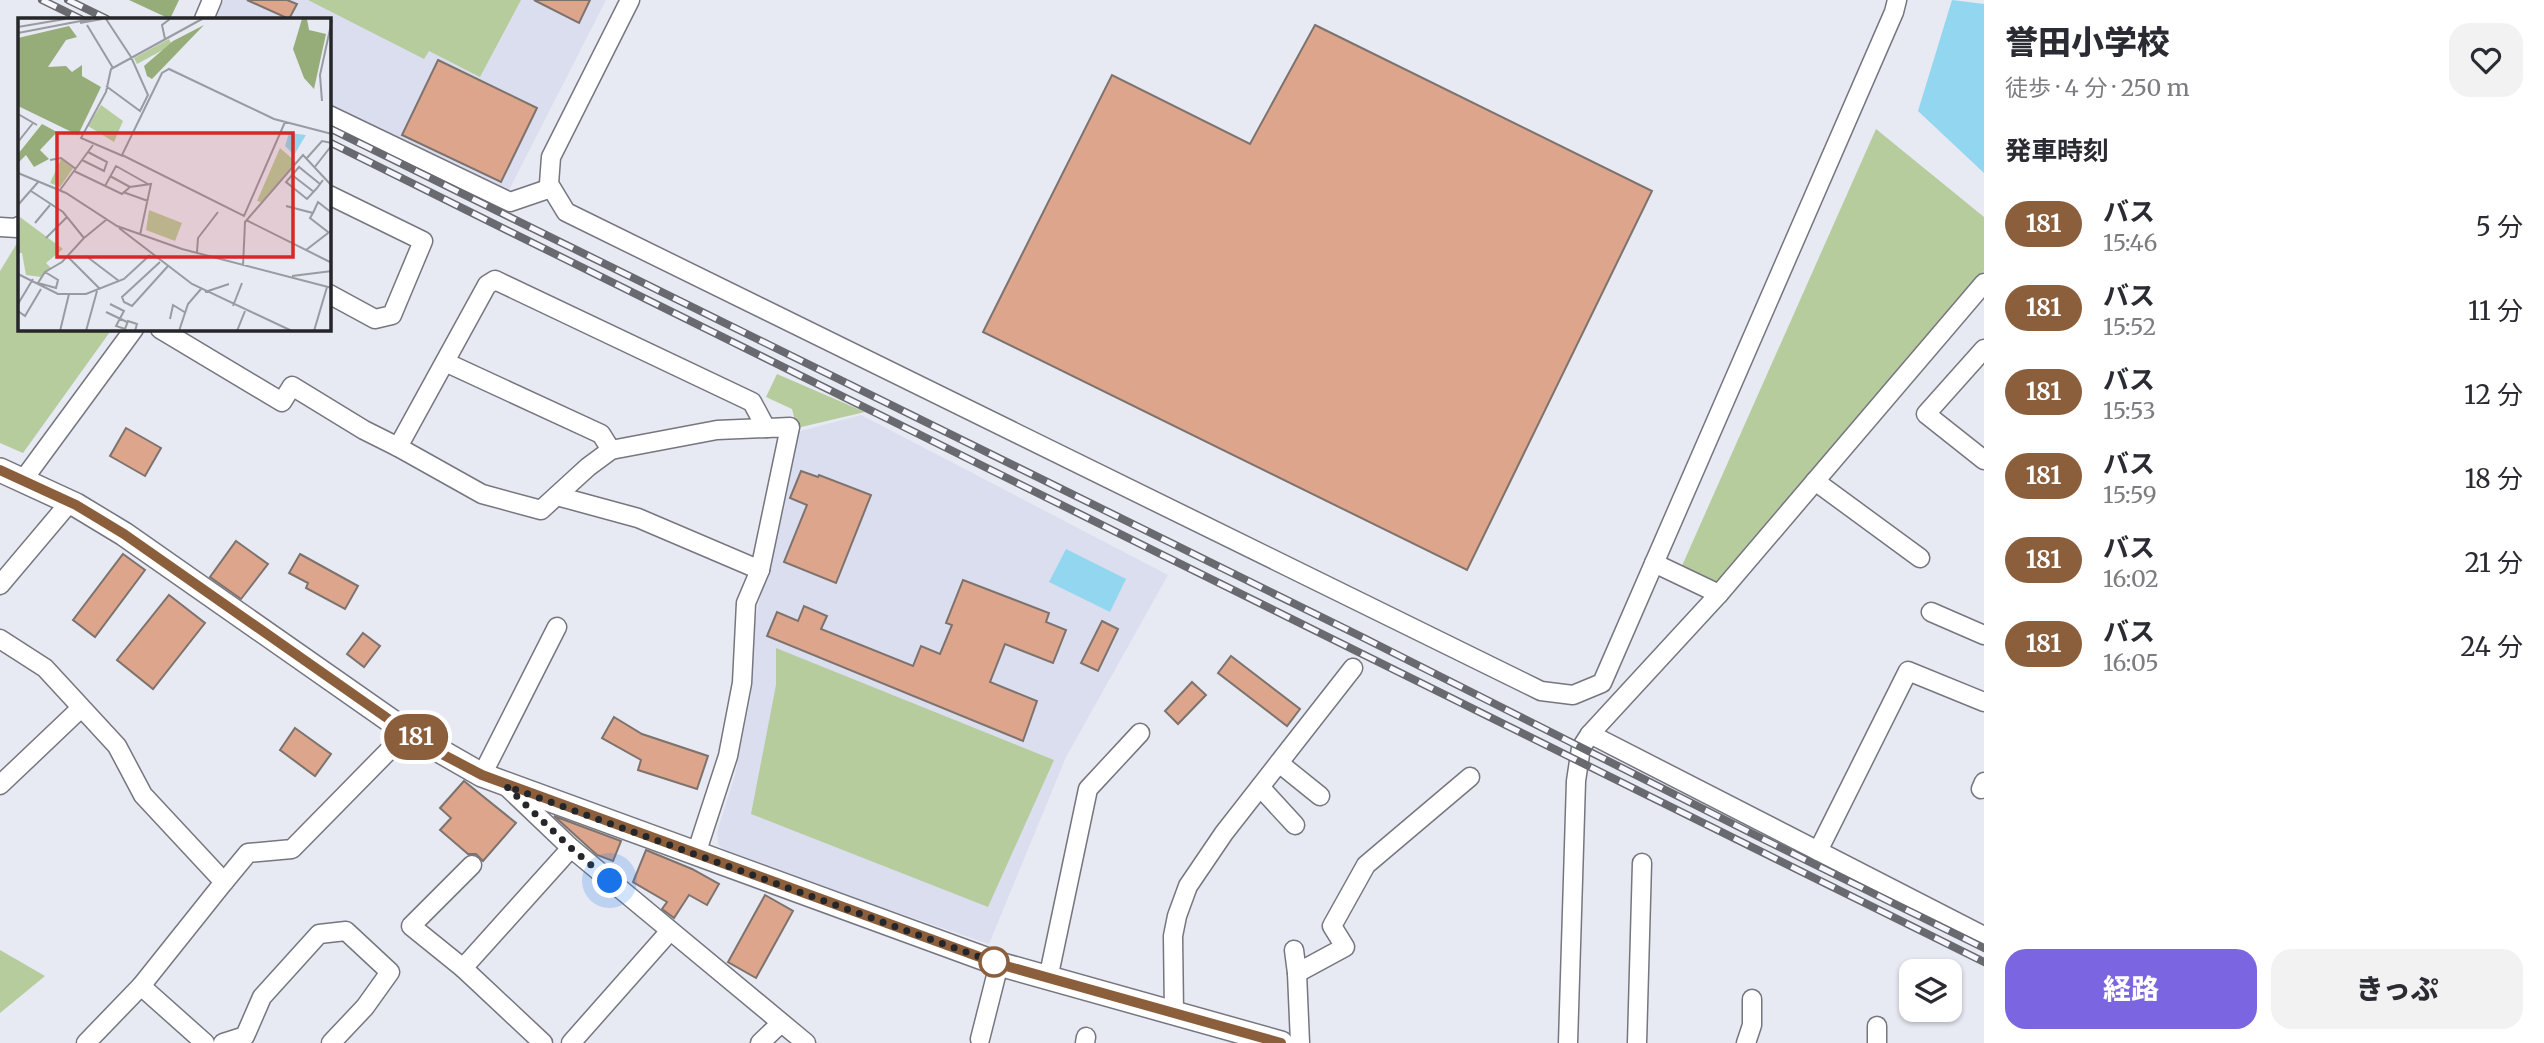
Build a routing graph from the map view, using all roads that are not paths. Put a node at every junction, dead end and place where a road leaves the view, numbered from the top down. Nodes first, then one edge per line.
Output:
1 (212, 0) edge
2 (630, 0) edge
3 (1896, 0) edge
4 (204, 18) edge
5 (331, 116) edge
6 (551, 188) junction
7 (331, 196) edge
8 (0, 227) edge
9 (18, 228) edge
10 (1984, 284) edge
11 (331, 295) edge
12 (133, 331) edge
13 (163, 331) edge
14 (1983, 353) edge
15 (445, 362) junction
16 (766, 428) junction
17 (398, 446) junction
18 (611, 450) junction
19 (1984, 460) edge
20 (0, 470) edge
21 (23, 480) junction
22 (1815, 481) junction
23 (557, 496) junction
24 (70, 502) junction
25 (1920, 558) dead end
26 (1654, 563) junction
27 (760, 570) junction
28 (0, 585) edge
29 (1718, 594) junction
30 (1931, 612) dead end
31 (557, 627) dead end
32 (1984, 635) edge
33 (0, 639) edge
34 (1353, 668) dead end
35 (1984, 702) edge
36 (81, 708) junction
37 (407, 732) junction
38 (1140, 733) dead end
39 (1590, 734) junction
40 (1279, 763) junction
41 (482, 775) junction
42 (1470, 777) dead end
43 (0, 785) edge
44 (506, 786) junction
45 (1260, 787) junction
46 (1320, 796) dead end
47 (1295, 825) dead end
48 (571, 848) junction
49 (1818, 851) junction
50 (696, 855) junction
51 (1642, 863) dead end
52 (472, 865) dead end
53 (224, 882) junction
54 (670, 931) junction
55 (1984, 936) edge
56 (1294, 950) dead end
57 (999, 964) junction
58 (463, 968) junction
59 (1297, 973) junction
60 (1048, 979) junction
61 (141, 986) junction
62 (1752, 999) dead end
63 (1174, 1014) junction
64 (781, 1023) junction
65 (1247, 1038) edge
66 (249, 1039) edge
67 (980, 1039) dead end
68 (88, 1043) edge
69 (205, 1043) edge
70 (223, 1043) edge
71 (331, 1043) edge
72 (542, 1043) edge
73 (571, 1043) edge
74 (760, 1043) edge
75 (806, 1043) edge
76 (1281, 1043) edge
77 (1300, 1043) edge
78 (1568, 1043) edge
79 (1637, 1043) edge
80 (1746, 1043) edge

1 - 4 street
2 - 6 street
3 - 26 street
5 - 6 street
6 - 26 street
7 - 11 street
8 - 9 street
10 - 22 street
12 - 21 street
13 - 17 street
14 - 19 street
15 - 16 street
15 - 17 street
15 - 18 street
16 - 18 street
16 - 27 street
17 - 23 street
18 - 23 street
20 - 21 main road
21 - 24 main road
22 - 25 street
22 - 29 street
23 - 27 street
24 - 28 street
24 - 37 main road
26 - 29 street
27 - 50 street
29 - 39 street
30 - 32 street
31 - 41 street
33 - 36 street
34 - 40 street
35 - 49 street
36 - 43 street
36 - 53 street
37 - 41 main road
37 - 53 street
38 - 60 street
39 - 49 street
39 - 78 street
40 - 45 street
40 - 46 street
41 - 44 main road
42 - 59 street
44 - 48 street
44 - 50 main road
45 - 47 street
45 - 63 street
48 - 54 street
48 - 58 street
49 - 55 street
50 - 57 main road
51 - 79 street
52 - 58 street
53 - 61 street
54 - 64 street
54 - 73 street
56 - 59 street
57 - 60 main road
57 - 67 street
58 - 72 street
59 - 77 street
60 - 63 main road
61 - 68 street
61 - 69 street
62 - 80 street
63 - 65 main road
64 - 74 street
64 - 75 street
65 - 76 main road
66 - 70 street
66 - 71 street

